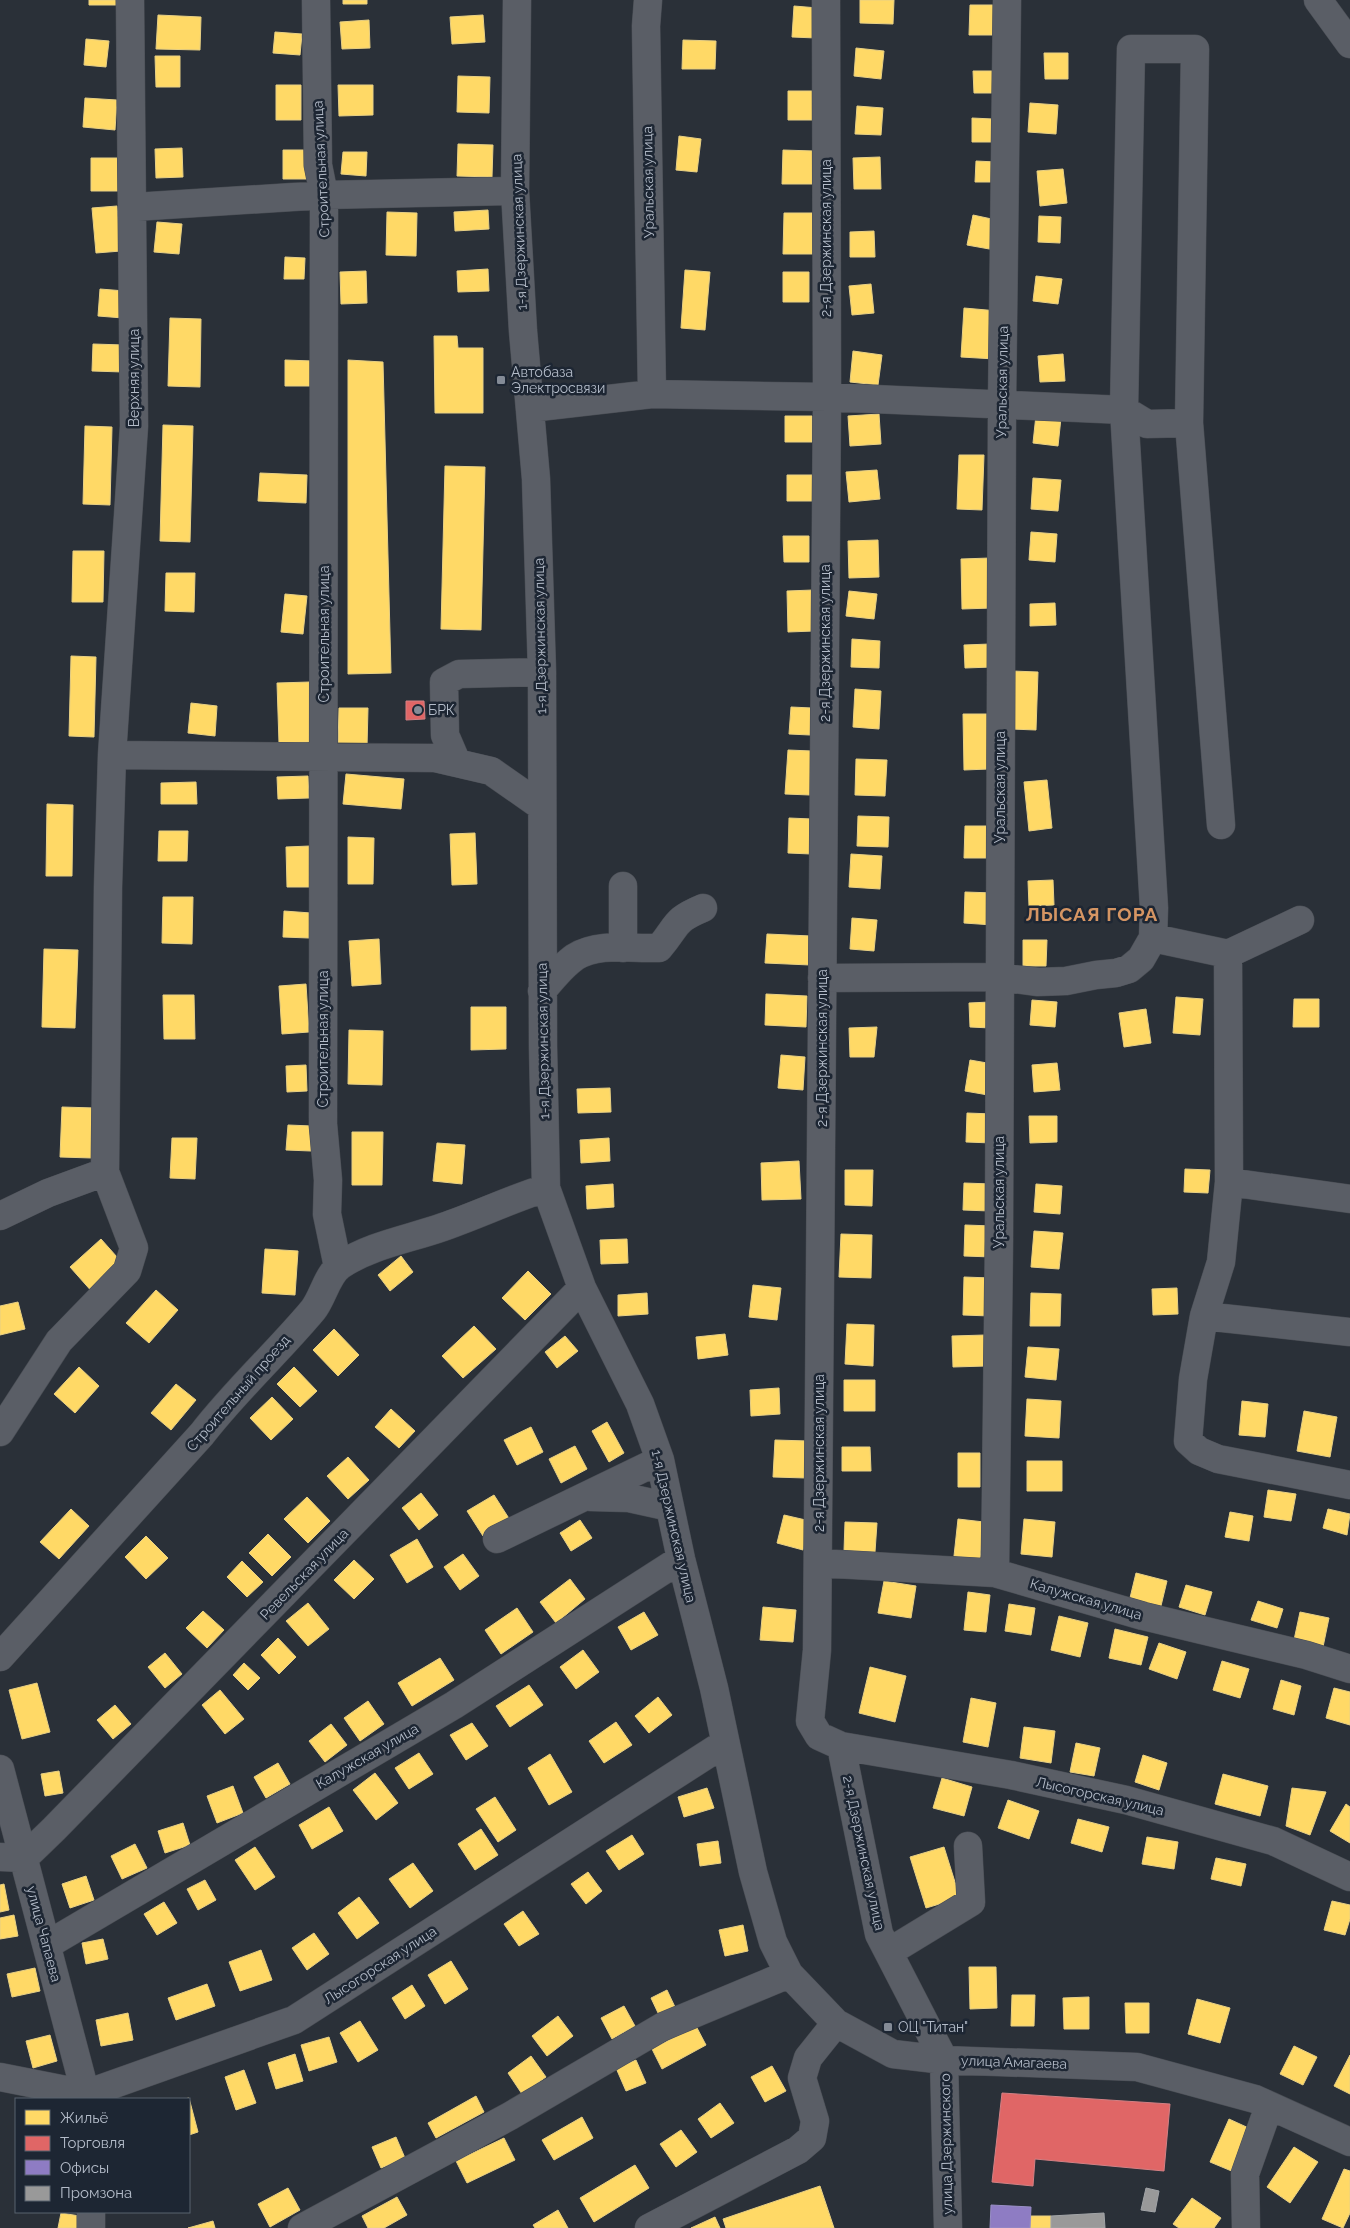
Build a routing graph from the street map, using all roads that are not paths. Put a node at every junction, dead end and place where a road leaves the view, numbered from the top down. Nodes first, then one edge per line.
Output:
1 (130, 0) edge
2 (316, 0) edge
3 (517, 0) edge
4 (648, 0) edge
5 (826, 0) edge
6 (1007, 0) edge
7 (1318, 0) edge
8 (1350, 44) edge
9 (515, 191) junction
10 (324, 195) junction
11 (134, 207) junction
12 (652, 394) junction
13 (827, 397) junction
14 (1002, 405) junction
15 (530, 408) junction
16 (1124, 410) junction
17 (1188, 423) junction
18 (542, 672) junction
19 (112, 755) junction
20 (323, 755) junction
21 (457, 763) junction
22 (541, 806) junction
23 (1221, 825) dead end
24 (623, 886) dead end
25 (703, 908) dead end
26 (1300, 920) dead end
27 (1152, 938) junction
28 (622, 948) junction
29 (1228, 954) junction
30 (998, 977) junction
31 (822, 978) junction
32 (542, 990) junction
33 (105, 1172) junction
34 (1229, 1182) junction
35 (546, 1188) junction
36 (1350, 1199) edge
37 (0, 1216) edge
38 (338, 1267) junction
39 (582, 1288) junction
40 (1204, 1316) junction
41 (1350, 1332) edge
42 (0, 1432) edge
43 (660, 1460) junction
44 (1350, 1485) edge
45 (584, 1497) junction
46 (670, 1507) junction
47 (497, 1539) dead end
48 (681, 1559) junction
49 (818, 1563) junction
50 (996, 1573) junction
51 (0, 1657) edge
52 (1350, 1669) edge
53 (725, 1743) junction
54 (841, 1746) junction
55 (0, 1769) edge
56 (968, 1846) dead end
57 (12, 1858) edge
58 (1350, 1877) edge
59 (47, 1945) junction
60 (889, 1952) junction
61 (789, 1974) junction
62 (836, 2024) junction
63 (944, 2060) junction
64 (0, 2077) edge
65 (87, 2097) edge
66 (1269, 2106) junction
67 (1350, 2142) edge
68 (91, 2213) edge
69 (91, 2228) edge
70 (302, 2228) edge
71 (649, 2228) edge
72 (948, 2228) edge
73 (1246, 2228) edge

1 - 11 street, Верхняя улица
2 - 10 street, Строительная улица
3 - 9 street, 1-я Дзержинская улица
4 - 12 street, Уральская улица
5 - 13 street, 2-я Дзержинская улица
6 - 14 street, Уральская улица
7 - 8 street
9 - 10 street
9 - 15 street, 1-я Дзержинская улица
10 - 11 street
10 - 20 street, Строительная улица
11 - 19 street, Верхняя улица
12 - 13 street
12 - 15 street
13 - 14 street
13 - 31 street, 2-я Дзержинская улица
14 - 16 street
14 - 30 street, Уральская улица
15 - 18 street, 1-я Дзержинская улица
16 - 17 street
16 - 17 street
16 - 27 street
17 - 23 street
18 - 21 street
18 - 22 street, 1-я Дзержинская улица
19 - 20 street
19 - 33 street, Верхняя улица
20 - 21 street
20 - 38 street, Строительная улица
21 - 22 street
22 - 32 street, 1-я Дзержинская улица
24 - 28 street
25 - 28 street
26 - 29 street
27 - 29 street
27 - 30 street
28 - 32 street
29 - 34 street
30 - 31 street
30 - 50 street, Уральская улица
31 - 49 street, 2-я Дзержинская улица
32 - 35 street, 1-я Дзержинская улица
33 - 37 street
33 - 42 street
34 - 36 street
34 - 40 street
35 - 38 street, Строительный проезд
35 - 39 street, 1-я Дзержинская улица
38 - 51 street, Строительный проезд
39 - 43 street, 1-я Дзержинская улица
39 - 57 street, Ревельская улица
40 - 41 street
40 - 44 street
43 - 45 street
43 - 46 street, 1-я Дзержинская улица
45 - 46 street
45 - 47 street
46 - 48 street, 1-я Дзержинская улица
48 - 53 street, 1-я Дзержинская улица
48 - 59 street, Калужская улица
49 - 50 street, Калужская улица
49 - 54 street, 2-я Дзержинская улица
50 - 52 street, Калужская улица
53 - 61 street, 1-я Дзержинская улица
53 - 65 street, Лысогорская улица
54 - 58 street, Лысогорская улица
54 - 60 street, 2-я Дзержинская улица
55 - 57 street, улица Чапаева
56 - 60 street
57 - 59 street, улица Чапаева
59 - 65 street, улица Чапаева
60 - 63 street, 2-я Дзержинская улица
61 - 62 street, 1-я Дзержинская улица
61 - 70 street
62 - 63 street, улица Амагаева
62 - 71 street
63 - 66 street, улица Амагаева
63 - 72 street, улица Дзержинского
64 - 65 street
66 - 67 street, улица Амагаева
66 - 73 street
68 - 69 street

